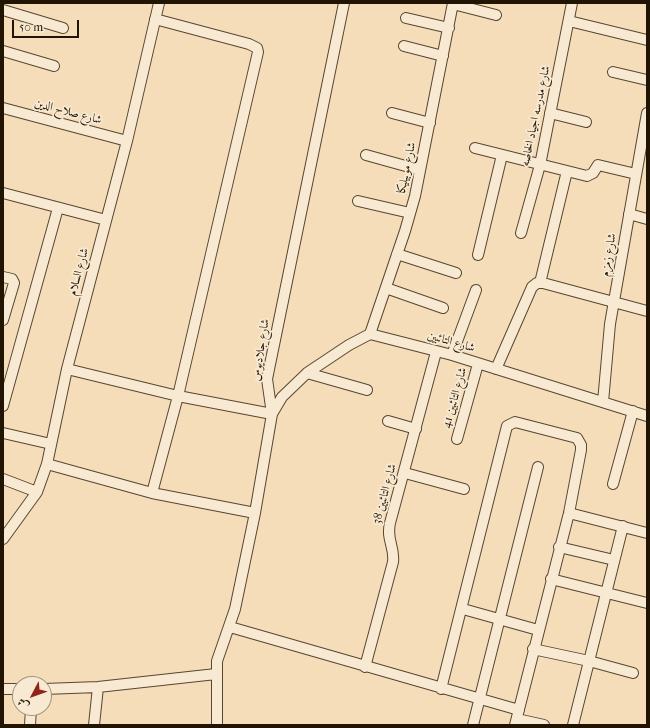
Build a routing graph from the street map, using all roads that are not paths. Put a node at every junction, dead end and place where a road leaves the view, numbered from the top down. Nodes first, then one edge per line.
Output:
1 (159, 3) edge
2 (344, 3) edge
3 (453, 3) edge
4 (572, 3) edge
5 (3, 10) edge
6 (496, 16) dead end
7 (406, 18) dead end
8 (155, 19) junction
9 (569, 21) junction
10 (63, 28) dead end
11 (448, 28) junction
12 (647, 40) edge
13 (404, 46) dead end
14 (3, 51) edge
15 (443, 56) junction
16 (54, 66) dead end
17 (612, 72) dead end
18 (647, 80) edge
19 (3, 108) edge
20 (392, 113) dead end
21 (550, 113) junction
22 (647, 113) edge
23 (430, 122) junction
24 (586, 122) dead end
25 (645, 132) edge
26 (127, 141) junction
27 (475, 148) dead end
28 (366, 155) dead end
29 (502, 155) junction
30 (540, 164) junction
31 (420, 170) junction
32 (567, 171) junction
33 (636, 174) junction
34 (3, 194) edge
35 (358, 201) dead end
36 (58, 208) junction
37 (410, 213) junction
38 (629, 214) junction
39 (647, 219) edge
40 (106, 220) junction
41 (521, 234) dead end
42 (397, 254) junction
43 (478, 255) dead end
44 (456, 274) dead end
45 (3, 277) edge
46 (540, 282) junction
47 (386, 288) junction
48 (476, 290) dead end
49 (614, 303) junction
50 (443, 308) dead end
51 (647, 311) edge
52 (3, 320) edge
53 (370, 334) junction
54 (436, 352) junction
55 (452, 355) junction
56 (478, 364) junction
57 (67, 369) junction
58 (496, 369) junction
59 (307, 374) junction
60 (367, 390) dead end
61 (178, 396) junction
62 (603, 402) junction
63 (3, 406) edge
64 (632, 411) junction
65 (272, 414) junction
66 (647, 416) edge
67 (388, 421) dead end
68 (416, 429) junction
69 (3, 433) edge
70 (457, 439) dead end
71 (50, 444) junction
72 (46, 464) junction
73 (538, 467) dead end
74 (405, 472) junction
75 (3, 479) edge
76 (612, 484) dead end
77 (464, 489) dead end
78 (36, 492) junction
79 (152, 493) junction
80 (255, 513) junction
81 (568, 513) junction
82 (7, 526) edge
83 (623, 526) junction
84 (647, 533) edge
85 (3, 539) edge
86 (560, 547) junction
87 (614, 560) junction
88 (551, 579) junction
89 (606, 593) junction
90 (647, 603) edge
91 (463, 608) junction
92 (500, 619) junction
93 (230, 627) junction
94 (538, 630) junction
95 (533, 649) junction
96 (589, 661) junction
97 (365, 667) junction
98 (633, 673) dead end
99 (216, 674) junction
100 (98, 687) junction
101 (52, 689) edge
102 (441, 689) junction
103 (479, 699) junction
104 (517, 718) edge
105 (94, 725) edge
106 (217, 725) edge
107 (472, 725) edge
108 (544, 725) edge
109 (573, 725) edge

1 - 8 street, شارع السلام
2 - 65 street, شارع جلاديوس
3 - 6 street
3 - 11 street, شارع موبيليكا
4 - 9 street, شارع مدرسه اجياد الخاصه
5 - 10 street
7 - 11 street
8 - 26 street, شارع السلام
8 - 61 street
9 - 12 street
9 - 21 street, شارع مدرسه اجياد الخاصه
11 - 15 street, شارع موبيليكا
13 - 15 street
14 - 16 street
15 - 23 street, شارع موبيليكا
17 - 18 street
19 - 26 street, شارع صلاح الدين
20 - 23 street
21 - 24 street
21 - 30 street, شارع مدرسه اجياد الخاصه
22 - 25 street, شارع زمزم
23 - 31 street, شارع موبيليكا
25 - 33 street, شارع زمزم
26 - 40 street, شارع السلام
27 - 29 street
28 - 31 street
29 - 30 street
29 - 43 street
30 - 32 street
30 - 41 street, شارع مدرسه اجياد الخاصه
31 - 37 street, شارع موبيليكا
32 - 33 street
32 - 46 street
33 - 38 street, شارع زمزم
34 - 36 street
35 - 37 street
36 - 40 street
36 - 63 street
37 - 42 street, شارع موبيليكا
38 - 39 street
38 - 49 street, شارع زمزم
40 - 57 street, شارع السلام
42 - 44 street
42 - 47 street, شارع موبيليكا
45 - 52 street
46 - 49 street
46 - 58 street
47 - 50 street
47 - 53 street, شارع موبيليكا
48 - 55 street
49 - 51 street
49 - 62 street, شارع زمزم
53 - 54 street, شارع التائبين
53 - 59 street
54 - 55 street, شارع التائبين
54 - 68 street, شارع التائبين 38
55 - 56 street, شارع التائبين
56 - 58 street, شارع التائبين
56 - 70 street, شارع التائبين 41
57 - 61 street
57 - 71 street, شارع السلام
58 - 62 street, شارع التائبين
59 - 60 street
59 - 65 street
61 - 65 street
61 - 79 street
62 - 64 street, شارع التائبين
64 - 66 street, شارع التائبين
64 - 76 street
65 - 80 street, شارع جلاديوس
67 - 68 street
68 - 74 street, شارع التائبين 38
69 - 71 street
71 - 72 street, شارع السلام
72 - 78 street, شارع السلام
72 - 79 street
73 - 92 street
74 - 77 street
74 - 97 street, شارع التائبين 38
75 - 78 street
78 - 82 street, شارع السلام
79 - 80 street
80 - 93 street, شارع جلاديوس
81 - 83 street
81 - 86 street
81 - 91 street
82 - 85 street, شارع السلام
83 - 84 street
83 - 87 street
86 - 87 street
86 - 88 street
87 - 89 street
88 - 89 street
88 - 94 street
89 - 90 street
89 - 96 street
91 - 92 street
91 - 102 street
92 - 94 street
92 - 103 street
93 - 97 street
93 - 99 street, شارع جلاديوس
94 - 95 street
95 - 96 street
95 - 104 street
96 - 98 street
96 - 109 street
97 - 102 street
99 - 100 street
99 - 106 street, شارع جلاديوس
100 - 101 street
100 - 105 street
102 - 103 street
103 - 104 street
103 - 107 street
104 - 108 street

